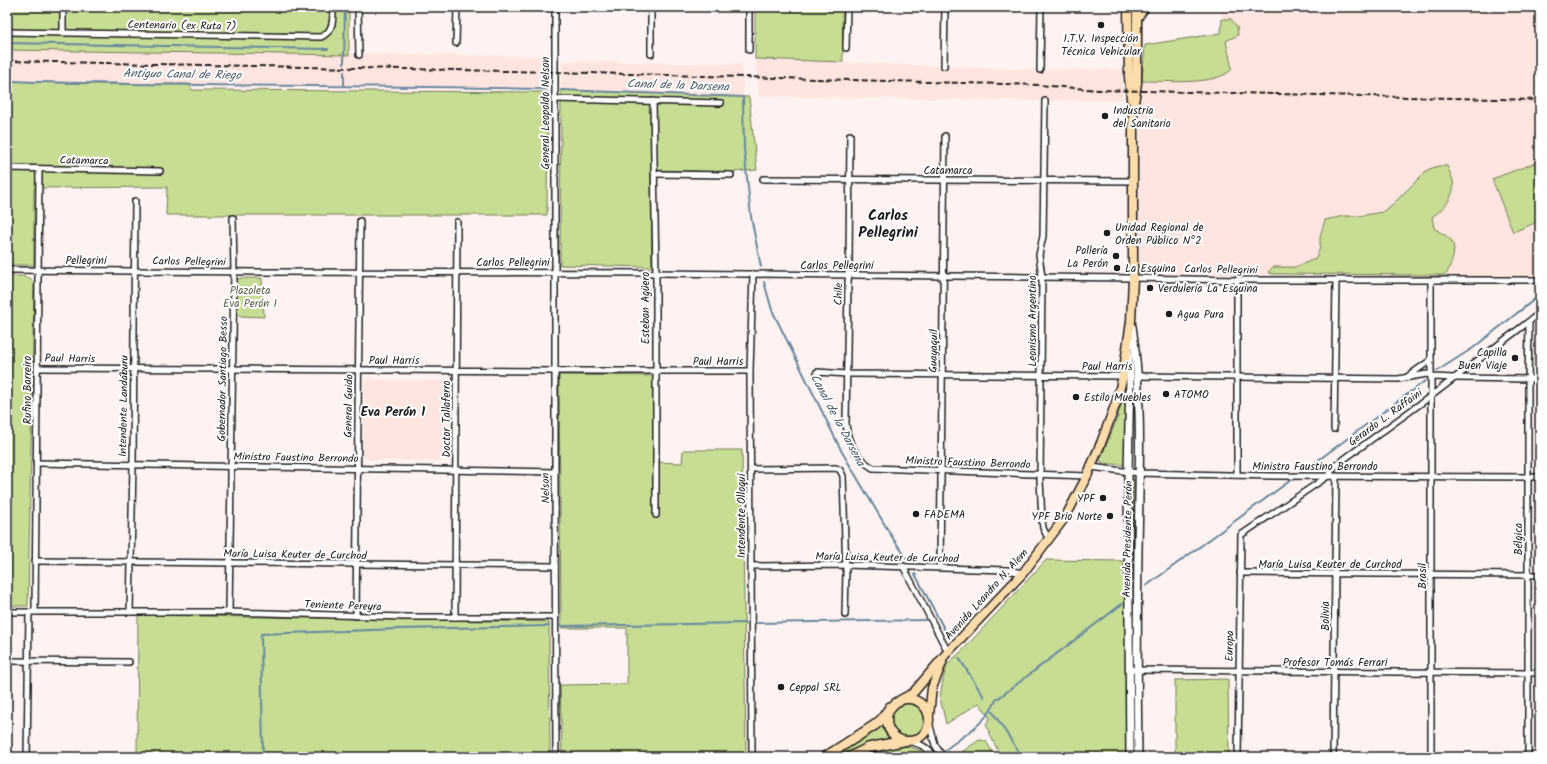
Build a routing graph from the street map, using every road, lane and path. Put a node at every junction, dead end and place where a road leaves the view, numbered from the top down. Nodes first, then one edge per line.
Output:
1 (63, 7) edge
2 (333, 7) edge
3 (358, 7) edge
4 (457, 7) edge
5 (555, 7) edge
6 (651, 7) edge
7 (749, 7) edge
8 (847, 7) edge
9 (945, 7) edge
10 (1041, 7) edge
11 (1128, 7) edge
12 (1137, 7) edge
13 (1145, 7) edge
14 (1137, 18) junction
15 (7, 32) edge
16 (63, 33) junction
17 (456, 43) dead end
18 (846, 48) dead end
19 (749, 50) dead end
20 (651, 54) dead end
21 (359, 56) dead end
22 (944, 66) dead end
23 (1040, 70) dead end
24 (555, 99) junction
25 (654, 101) junction
26 (1045, 101) dead end
27 (721, 103) dead end
28 (1133, 110) junction
29 (850, 135) dead end
30 (945, 136) dead end
31 (7, 168) edge
32 (39, 169) junction
33 (160, 171) dead end
34 (655, 174) junction
35 (731, 175) dead end
36 (763, 179) dead end
37 (850, 179) junction
38 (944, 180) junction
39 (1043, 180) junction
40 (1133, 181) junction
41 (135, 201) dead end
42 (233, 218) dead end
43 (555, 219) joint
44 (360, 221) dead end
45 (457, 222) dead end
46 (7, 270) edge
47 (38, 270) junction
48 (135, 271) junction
49 (234, 272) junction
50 (360, 272) junction
51 (457, 272) junction
52 (555, 272) junction
53 (656, 273) junction
54 (753, 274) junction
55 (848, 275) junction
56 (944, 276) junction
57 (1042, 277) junction
58 (1133, 278) junction
59 (1238, 280) junction
60 (1336, 280) junction
61 (1431, 280) junction
62 (1540, 280) edge
63 (1540, 313) edge
64 (1131, 321) junction
65 (1529, 322) junction
66 (1431, 360) junction
67 (37, 368) junction
68 (134, 369) junction
69 (232, 369) junction
70 (358, 370) junction
71 (456, 371) junction
72 (554, 371) junction
73 (655, 371) junction
74 (750, 371) junction
75 (817, 372) dead end
76 (847, 374) junction
77 (943, 375) junction
78 (1431, 375) junction
79 (1042, 376) junction
80 (1130, 376) junction
81 (1238, 377) junction
82 (1334, 378) junction
83 (1406, 378) junction
84 (1454, 378) junction
85 (1528, 379) junction
86 (1540, 380) edge
87 (1431, 396) junction
88 (1334, 430) dead end
89 (855, 452) joint
90 (36, 463) junction
91 (133, 464) junction
92 (231, 466) junction
93 (357, 468) junction
94 (751, 468) junction
95 (1091, 468) junction
96 (456, 470) junction
97 (942, 471) junction
98 (554, 472) junction
99 (1128, 473) junction
100 (1139, 473) junction
101 (1040, 475) junction
102 (1237, 475) junction
103 (1087, 476) junction
104 (1328, 476) junction
105 (1336, 476) junction
106 (1432, 476) junction
107 (1529, 477) junction
108 (1540, 477) edge
109 (656, 515) dead end
110 (1241, 535) joint
111 (1049, 540) junction
112 (35, 561) junction
113 (1129, 561) junction
114 (130, 562) junction
115 (1138, 562) junction
116 (229, 563) junction
117 (356, 564) junction
118 (455, 565) junction
119 (846, 565) junction
120 (555, 566) junction
121 (751, 566) junction
122 (903, 566) junction
123 (940, 567) junction
124 (1240, 573) junction
125 (1023, 574) junction
126 (1335, 574) junction
127 (1432, 574) junction
128 (1528, 575) junction
129 (1540, 575) edge
130 (7, 612) edge
131 (32, 612) junction
132 (130, 612) junction
133 (229, 612) junction
134 (356, 616) junction
135 (845, 616) dead end
136 (455, 617) junction
137 (555, 617) junction
138 (947, 653) junction
139 (7, 661) edge
140 (28, 661) junction
141 (129, 662) dead end
142 (1129, 670) junction
143 (1137, 670) junction
144 (1238, 671) junction
145 (1334, 672) junction
146 (1431, 672) junction
147 (1528, 673) junction
148 (1540, 673) edge
149 (900, 700) junction
150 (890, 707) junction
151 (929, 719) junction
152 (906, 741) junction
153 (27, 757) edge
154 (556, 757) edge
155 (752, 757) edge
156 (825, 757) edge
157 (850, 757) edge
158 (934, 757) edge
159 (943, 757) edge
160 (1130, 757) edge
161 (1138, 757) edge
162 (1238, 757) edge
163 (1333, 757) edge
164 (1431, 757) edge
165 (1528, 757) edge

1 - 16 street
2 - 16 street, Centenario (ex Ruta 7)
3 - 21 street
4 - 17 street
5 - 24 street, General Leopoldo Nelson
6 - 20 street
7 - 19 street
8 - 18 street
9 - 22 street
10 - 23 street
11 - 28 main road, Avenida Presidente Perón
12 - 14 main road, Avenida Presidente Perón
13 - 14 main road
14 - 28 main road, Avenida Presidente Perón
15 - 16 street, Centenario (ex Ruta 7)
24 - 25 street
24 - 43 street, General Leopoldo Nelson
25 - 27 street
25 - 34 street, Esteban Agüero
26 - 39 street, Leonismo Argentino
28 - 40 main road, Avenida Presidente Perón
29 - 37 street, Chile
30 - 38 street, Guayaquil
31 - 32 street, Catamarca
32 - 33 street, Catamarca
32 - 47 street, Rufino Barreiro
34 - 35 street
34 - 53 street, Esteban Agüero
36 - 37 street, Catamarca
37 - 38 street, Catamarca
37 - 55 street, Chile
38 - 39 street, Catamarca
38 - 56 street, Guayaquil
39 - 40 street, Catamarca
39 - 57 street, Leonismo Argentino
40 - 58 main road, Avenida Presidente Perón
41 - 48 street, Intendente Landáburu
42 - 49 street, Gobernador Santiago Besso
43 - 52 street, Nelson
44 - 50 street, General Guido
45 - 51 street, Doctor Tallaferro
46 - 47 street
47 - 48 street, Pellegrini
47 - 67 street, Rufino Barreiro
48 - 49 street, Carlos Pellegrini
48 - 68 street, Intendente Landáburu
49 - 50 street, Carlos Pellegrini
49 - 69 street, Gobernador Santiago Besso
50 - 51 street, Carlos Pellegrini
50 - 70 street, General Guido
51 - 52 street, Carlos Pellegrini
51 - 71 street, Doctor Tallaferro
52 - 53 street, Carlos Pellegrini
52 - 72 street, Nelson
53 - 54 street, Carlos Pellegrini
53 - 73 street, Esteban Agüero
54 - 55 street, Carlos Pellegrini
54 - 74 street, Intendente Olloqui
55 - 56 street, Carlos Pellegrini
55 - 76 street, Chile
56 - 57 street, Carlos Pellegrini
56 - 77 street, Guayaquil
57 - 58 street, Carlos Pellegrini
57 - 79 street, Leonismo Argentino
58 - 59 street, Carlos Pellegrini
58 - 64 main road, Avenida Presidente Perón
59 - 60 street, Carlos Pellegrini
59 - 81 street
60 - 61 street, Carlos Pellegrini
60 - 82 street
61 - 62 street, Carlos Pellegrini
61 - 66 street, Brasil
63 - 65 street, Gerardo L. Raffaini
64 - 80 main road, Avenida Presidente Perón
64 - 80 main road, Avenida Presidente Perón
65 - 84 street, Gerardo L. Raffaini
65 - 85 street, Bélgica
66 - 78 street, Brasil
66 - 83 street
67 - 68 street, Paul Harris
67 - 90 street, Rufino Barreiro
68 - 69 street, Paul Harris
68 - 91 street, Intendente Landáburu
69 - 70 street, Paul Harris
69 - 92 street, Gobernador Santiago Besso
70 - 71 street, Paul Harris
70 - 93 street, General Guido
71 - 72 street, Paul Harris
71 - 96 street, Doctor Tallaferro
72 - 73 street, Paul Harris
72 - 98 street, Nelson
73 - 74 street, Paul Harris
73 - 109 street, Esteban Agüero
74 - 94 street, Intendente Olloqui
75 - 76 street, Paul Harris
76 - 77 street, Paul Harris
76 - 89 street, Chile
77 - 79 street, Paul Harris
77 - 97 street, Guayaquil
78 - 83 street, Paul Harris
78 - 84 street, Paul Harris
78 - 87 street, Brasil
79 - 80 street, Paul Harris
79 - 101 street, Leonismo Argentino
80 - 81 street, Paul Harris
80 - 95 main road, Avenida Leandro N. Alem
80 - 99 main road, Avenida Presidente Perón
80 - 100 main road, Avenida Presidente Perón
81 - 82 street, Paul Harris
81 - 102 street
82 - 83 street, Paul Harris
82 - 88 street
84 - 85 street
84 - 87 street, Gerardo L. Raffaini
85 - 86 street
85 - 107 street, Bélgica
87 - 104 street, Gerardo L. Raffaini
87 - 106 street, Brasil
89 - 97 street, Ministro Faustino Berrondo
90 - 91 street, Ministro Faustino Berrondo
90 - 112 street, Rufino Barreiro
91 - 92 street, Ministro Faustino Berrondo
91 - 114 street, Intendente Landáburu
92 - 93 street, Ministro Faustino Berrondo
92 - 116 street, Gobernador Santiago Besso
93 - 96 street, Ministro Faustino Berrondo
93 - 117 street, General Guido
94 - 119 street
94 - 121 street, Intendente Olloqui
95 - 99 street, Ministro Faustino Berrondo
95 - 103 main road, Avenida Leandro N. Alem
96 - 98 street, Ministro Faustino Berrondo
96 - 118 street, Doctor Tallaferro
97 - 101 street, Ministro Faustino Berrondo
97 - 123 street, Guayaquil
98 - 120 street, Nelson
99 - 100 street, Ministro Faustino Berrondo
99 - 113 main road, Avenida Presidente Perón
100 - 102 street, Ministro Faustino Berrondo
100 - 115 main road, Avenida Presidente Perón
101 - 103 street, Ministro Faustino Berrondo
101 - 111 street, Leonismo Argentino
102 - 104 street, Ministro Faustino Berrondo
103 - 111 main road, Avenida Leandro N. Alem
104 - 105 street, Ministro Faustino Berrondo
104 - 110 street, Gerardo L. Raffaini
105 - 106 street, Ministro Faustino Berrondo
105 - 126 street, Bolivia
106 - 107 street, Ministro Faustino Berrondo
106 - 127 street, Brasil
107 - 108 street, Ministro Faustino Berrondo
107 - 128 street, Bélgica
110 - 124 street, Europa
111 - 125 main road, Avenida Leandro N. Alem
112 - 114 street, María Luisa Keuter de Curchod
112 - 131 street, Rufino Barreiro
113 - 115 main road
113 - 142 main road, Avenida Presidente Perón
114 - 116 street, María Luisa Keuter de Curchod
114 - 132 street, Intendente Landáburu
115 - 143 main road, Avenida Presidente Perón
116 - 117 street, María Luisa Keuter de Curchod
116 - 133 street, Gobernador Santiago Besso
117 - 118 street, María Luisa Keuter de Curchod
117 - 134 street, General Guido
118 - 120 street, María Luisa Keuter de Curchod
118 - 136 street, Doctor Tallaferro
119 - 121 street, María Luisa Keuter de Curchod
119 - 122 street, María Luisa Keuter de Curchod
119 - 135 street
120 - 137 street, Nelson
121 - 155 street, Intendente Olloqui
122 - 123 street, María Luisa Keuter de Curchod
122 - 138 street
123 - 125 street, María Luisa Keuter de Curchod
124 - 126 street, María Luisa Keuter de Curchod
124 - 144 street, Europa
125 - 138 main road, Avenida Leandro N. Alem
126 - 127 street, María Luisa Keuter de Curchod
126 - 145 street, Bolivia
127 - 128 street, María Luisa Keuter de Curchod
127 - 146 street, Brasil
128 - 129 street, María Luisa Keuter de Curchod
128 - 147 street, Bélgica
130 - 131 street, Teniente Pereyra
131 - 132 street, Teniente Pereyra
131 - 140 street, Rufino Barreiro
132 - 133 street, Teniente Pereyra
133 - 134 street, Teniente Pereyra
134 - 136 street, Teniente Pereyra
136 - 137 street, Teniente Pereyra
137 - 154 street, Nelson
138 - 149 main road, Avenida Leandro N. Alem
138 - 151 main road, Avenida Leandro N. Alem
139 - 140 street
140 - 141 street
140 - 153 street, Rufino Barreiro
142 - 143 street, Profesor Tomás Ferrari
142 - 160 main road, Avenida Presidente Perón
143 - 144 street, Profesor Tomás Ferrari
143 - 161 main road, Avenida Presidente Perón
144 - 145 street, Profesor Tomás Ferrari
144 - 162 street, Europa
145 - 146 street, Profesor Tomás Ferrari
145 - 163 street, Bolivia
146 - 147 street, Profesor Tomás Ferrari
146 - 164 street, Brasil
147 - 148 street, Profesor Tomás Ferrari
147 - 165 street, Bélgica
149 - 150 main road
149 - 151 main road
150 - 152 main road
150 - 156 highway
151 - 152 main road
151 - 159 street
152 - 157 highway
152 - 158 street

